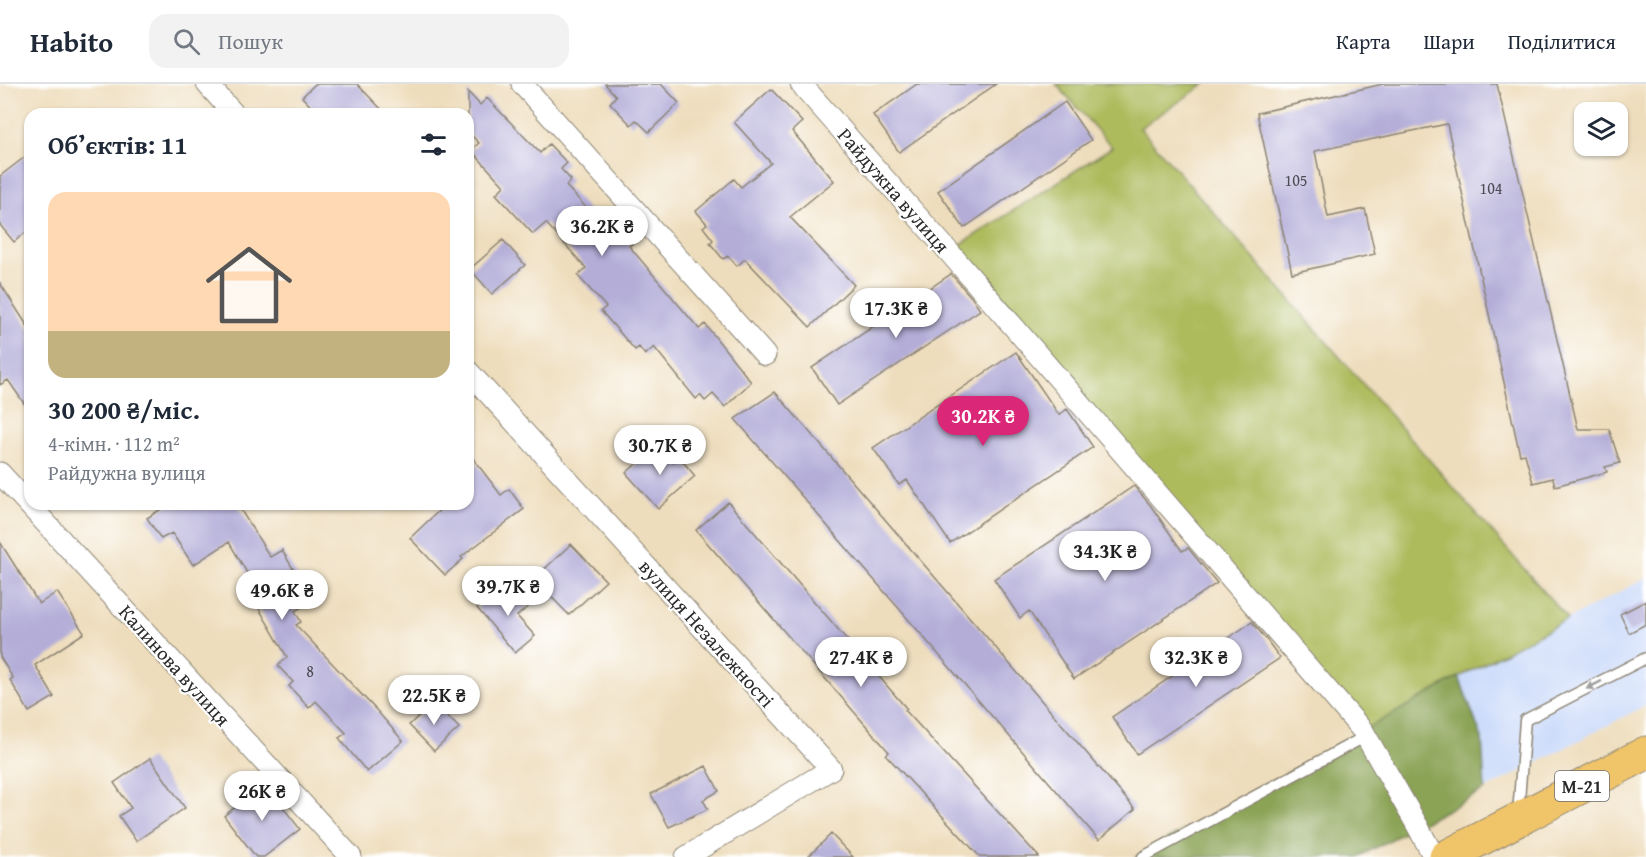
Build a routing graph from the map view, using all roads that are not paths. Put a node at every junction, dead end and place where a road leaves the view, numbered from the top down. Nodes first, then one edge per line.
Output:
1 (207, 84) edge
2 (522, 84) edge
3 (801, 84) edge
4 (229, 108) edge
5 (765, 355) dead end
6 (474, 378) edge
7 (0, 473) edge
8 (24, 499) edge
9 (34, 510) edge
10 (1646, 658) edge
11 (1366, 736) junction
12 (1646, 753) edge
13 (1517, 820) junction
14 (351, 857) edge
15 (686, 857) edge
16 (1143, 857) edge
17 (1434, 857) edge
18 (1446, 857) edge

1 - 4 street
2 - 5 street
3 - 11 street, Райдужна вулиця
6 - 15 street, вулиця Незалежності
7 - 8 street, Калинова вулиця
9 - 14 street, Калинова вулиця
10 -> 13 lane
11 - 16 lane
11 - 17 street, Райдужна вулиця
12 - 13 highway, М-21
13 - 18 highway, М-21

